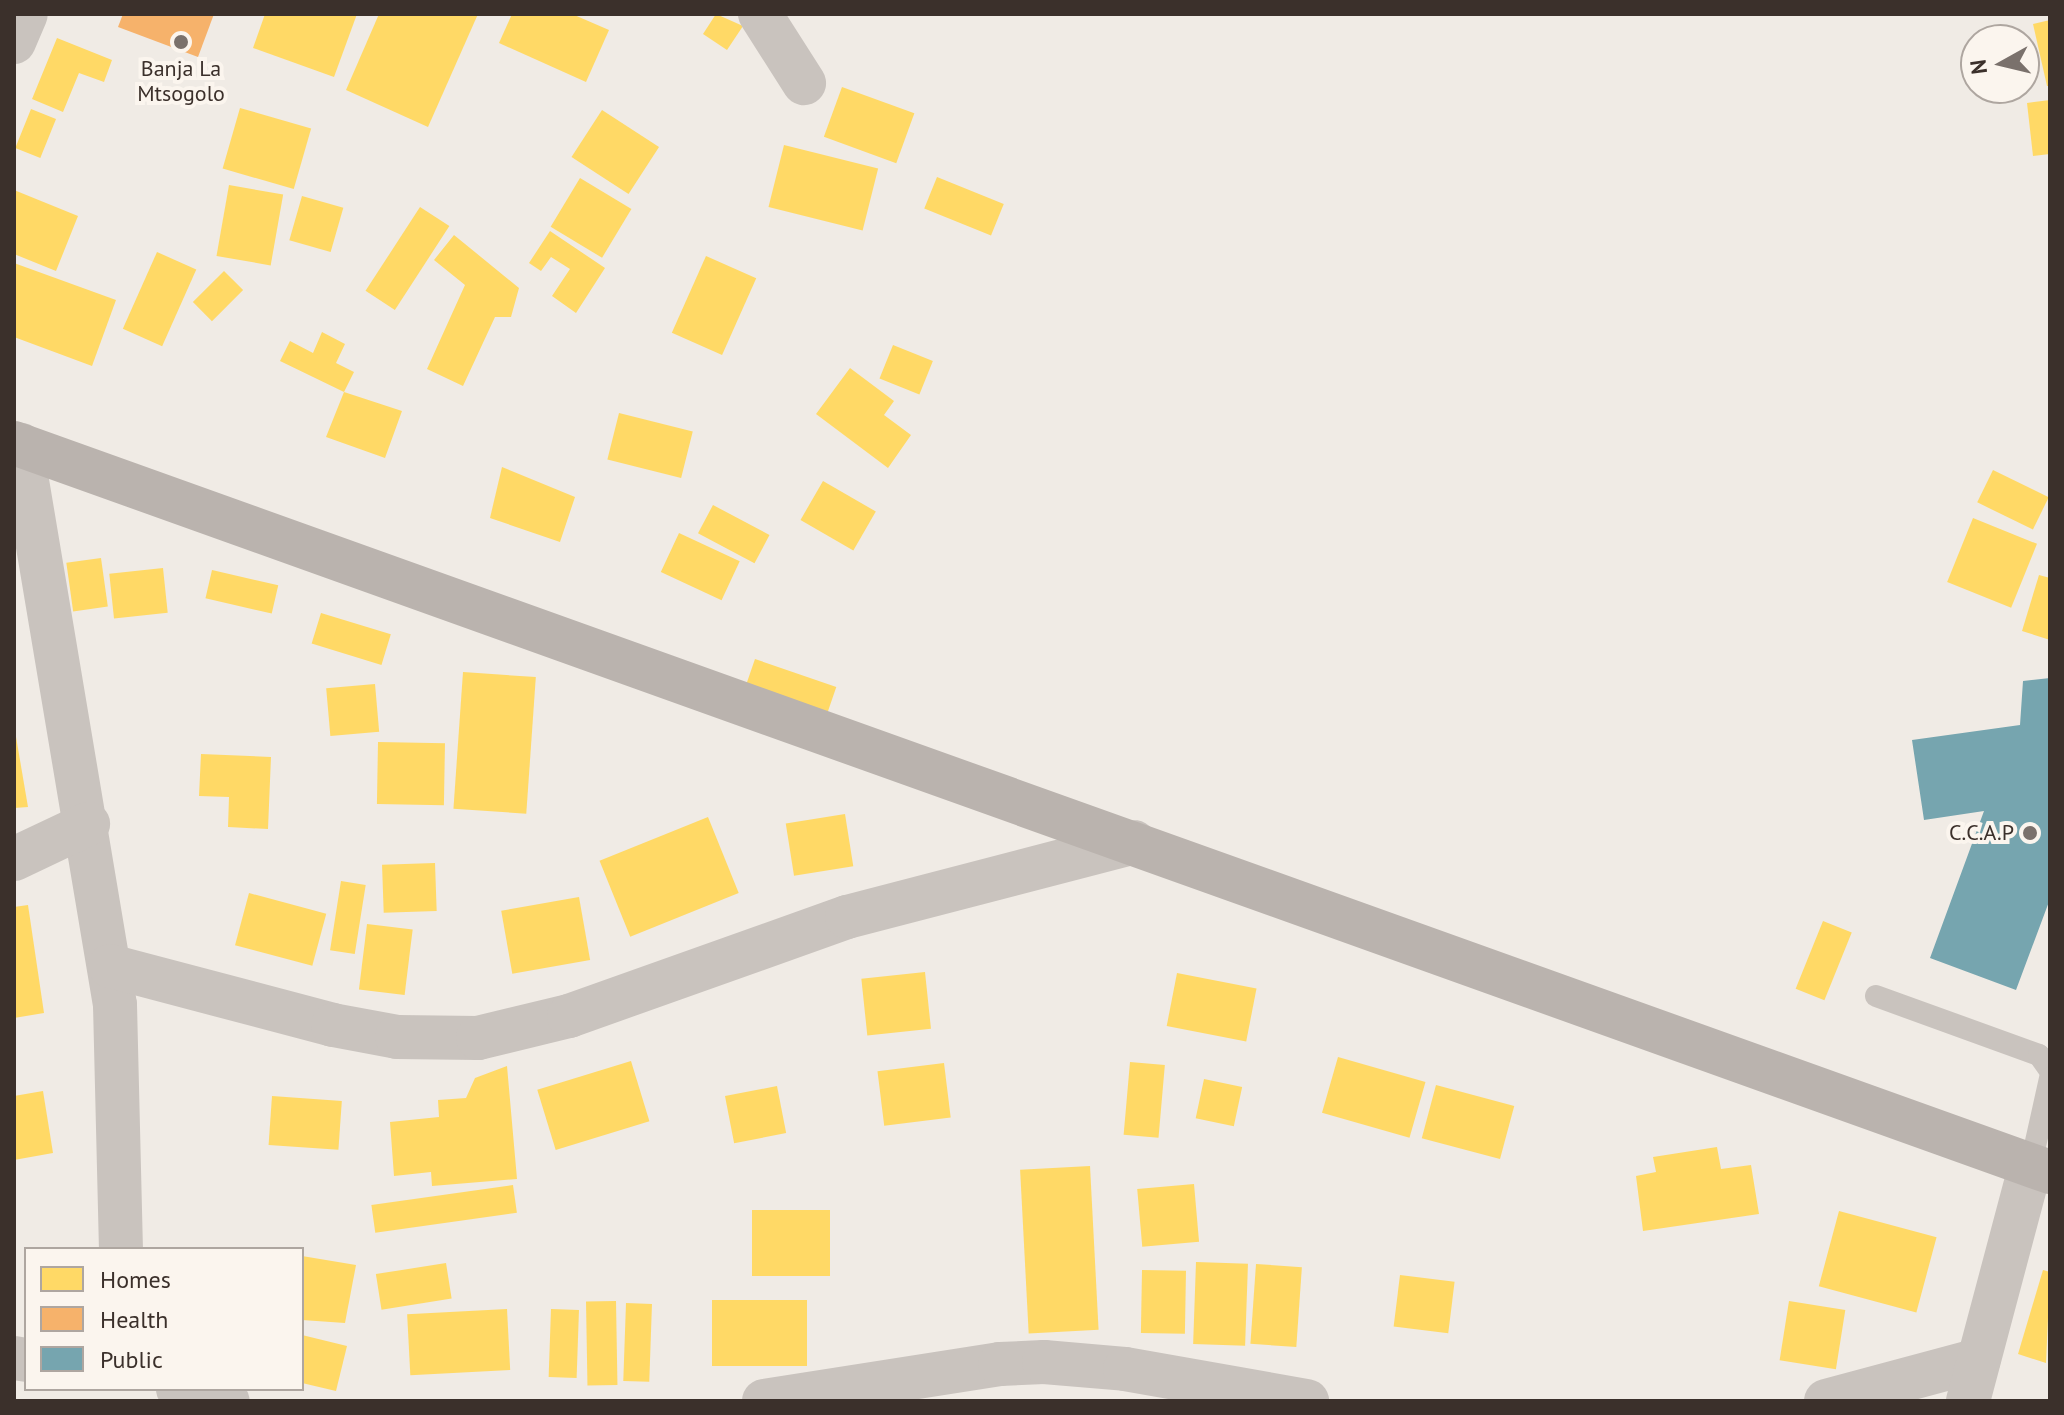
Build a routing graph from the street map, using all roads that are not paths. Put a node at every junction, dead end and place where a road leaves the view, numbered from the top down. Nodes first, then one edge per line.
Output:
1 (26, 14) edge
2 (760, 14) edge
3 (14, 42) edge
4 (804, 83) dead end
5 (18, 444) edge
6 (88, 824) junction
7 (1134, 842) junction
8 (14, 859) edge
9 (110, 966) junction
10 (1876, 996) dead end
11 (2050, 1071) edge
12 (2050, 1078) edge
13 (2040, 1168) edge
14 (121, 1247) edge
15 (1974, 1381) edge
16 (186, 1391) edge
17 (228, 1401) edge
18 (764, 1401) edge
19 (1307, 1401) edge
20 (1826, 1401) edge

1 - 3 street
2 - 4 street
5 - 6 street
5 - 7 street
6 - 8 street
6 - 9 street
7 - 9 street
7 - 13 street
9 - 14 street
10 - 11 lane
12 - 13 lane
13 - 15 street
15 - 20 street
16 - 17 street
18 - 19 street

